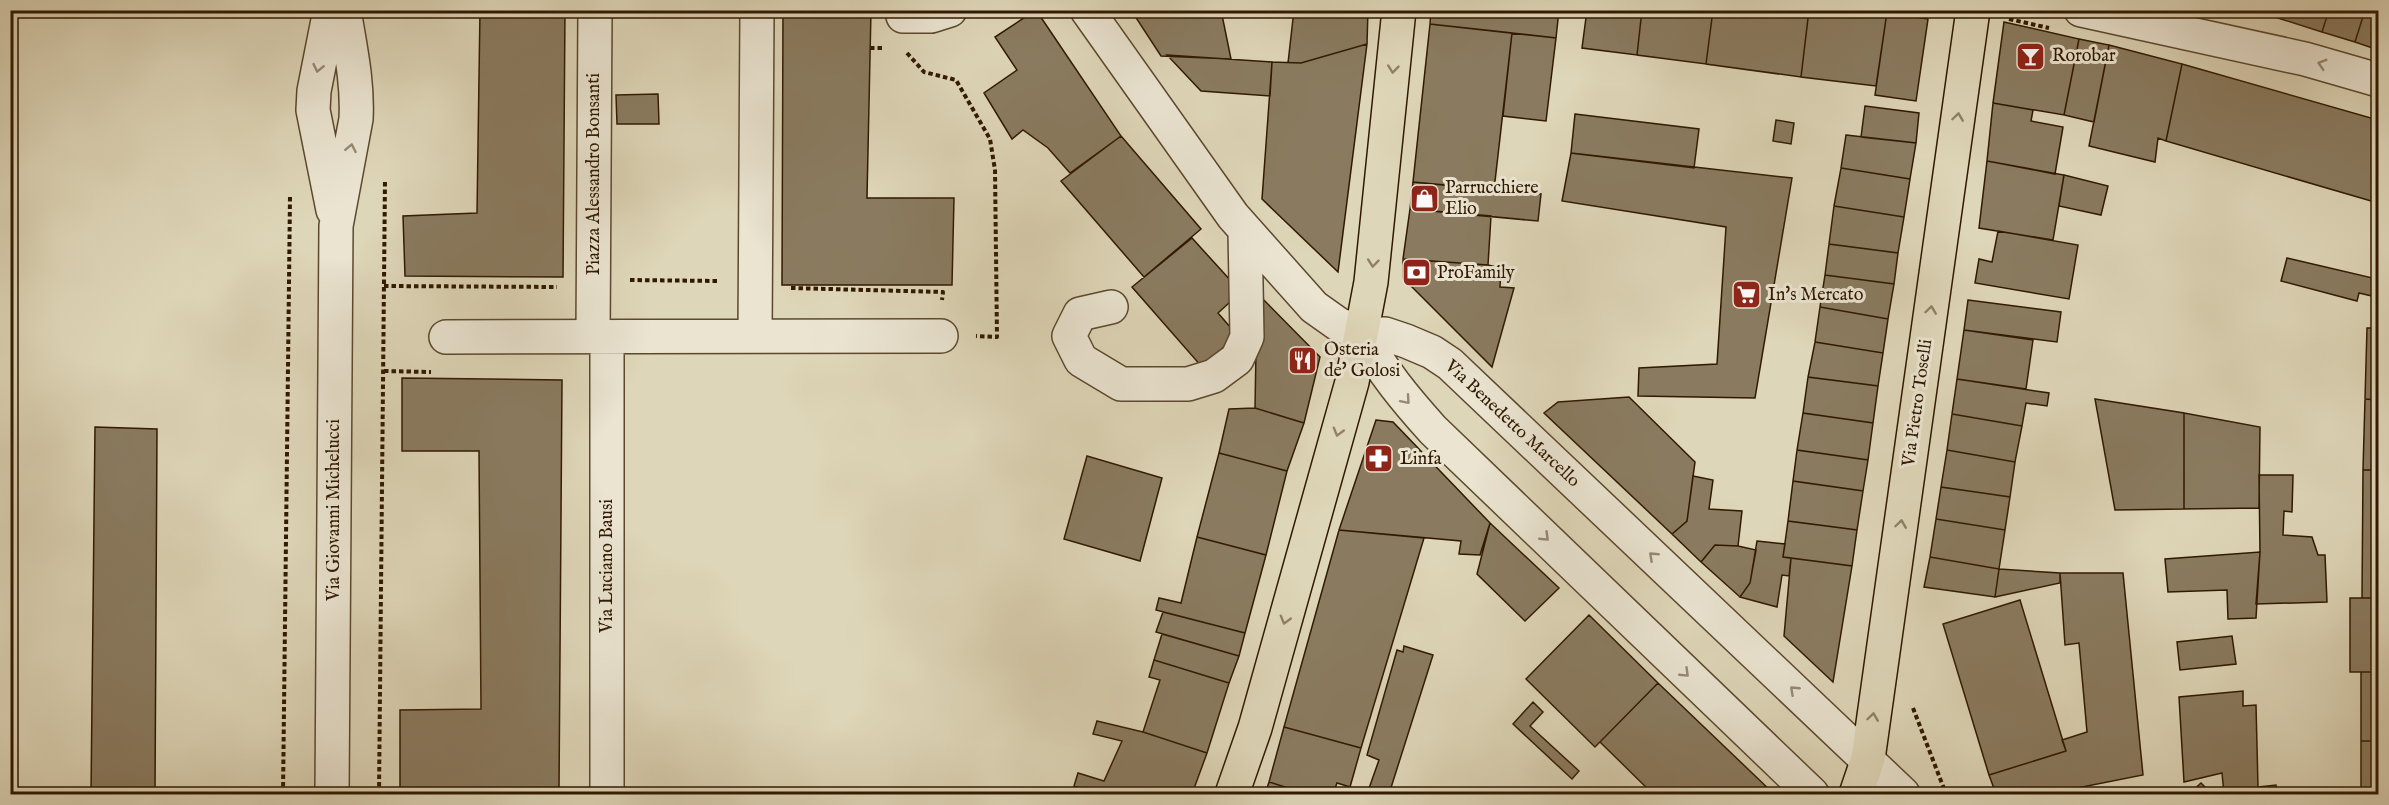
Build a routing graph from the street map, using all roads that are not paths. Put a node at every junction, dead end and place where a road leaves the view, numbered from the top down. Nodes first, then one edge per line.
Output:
1 (330, 10) edge
2 (344, 10) edge
3 (595, 10) edge
4 (757, 10) edge
5 (950, 10) edge
6 (1087, 10) edge
7 (1399, 10) edge
8 (1973, 10) edge
9 (2080, 10) edge
10 (903, 16) dead end
11 (2379, 80) edge
12 (336, 226) junction
13 (1245, 230) junction
14 (1111, 307) dead end
15 (1362, 334) junction
16 (754, 336) junction
17 (941, 336) road end
18 (446, 337) dead end
19 (600, 337) junction
20 (1868, 759) junction
21 (332, 795) edge
22 (607, 795) edge
23 (1232, 795) edge
24 (1812, 795) edge
25 (1856, 795) edge
26 (1903, 795) edge

1 -> 12 street, Via Giovanni Michelucci
12 -> 2 street, Via Giovanni Michelucci
3 - 19 street, Piazza Alessandro Bonsanti
4 - 16 street
5 - 10 street
6 - 13 street, Via Benedetto Marcello
7 -> 15 main road
20 -> 8 main road, Via Pietro Toselli
11 -> 9 street
12 - 21 street, Via Giovanni Michelucci
13 - 14 street
13 - 15 street, Via Benedetto Marcello
20 -> 15 street, Via Benedetto Marcello
15 -> 23 main road
15 -> 24 street
16 - 17 street
16 - 19 street
18 - 19 street
19 - 22 street, Via Luciano Bausi
20 - 25 main road, Via Pietro Toselli
20 - 26 street, Via Benedetto Marcello

